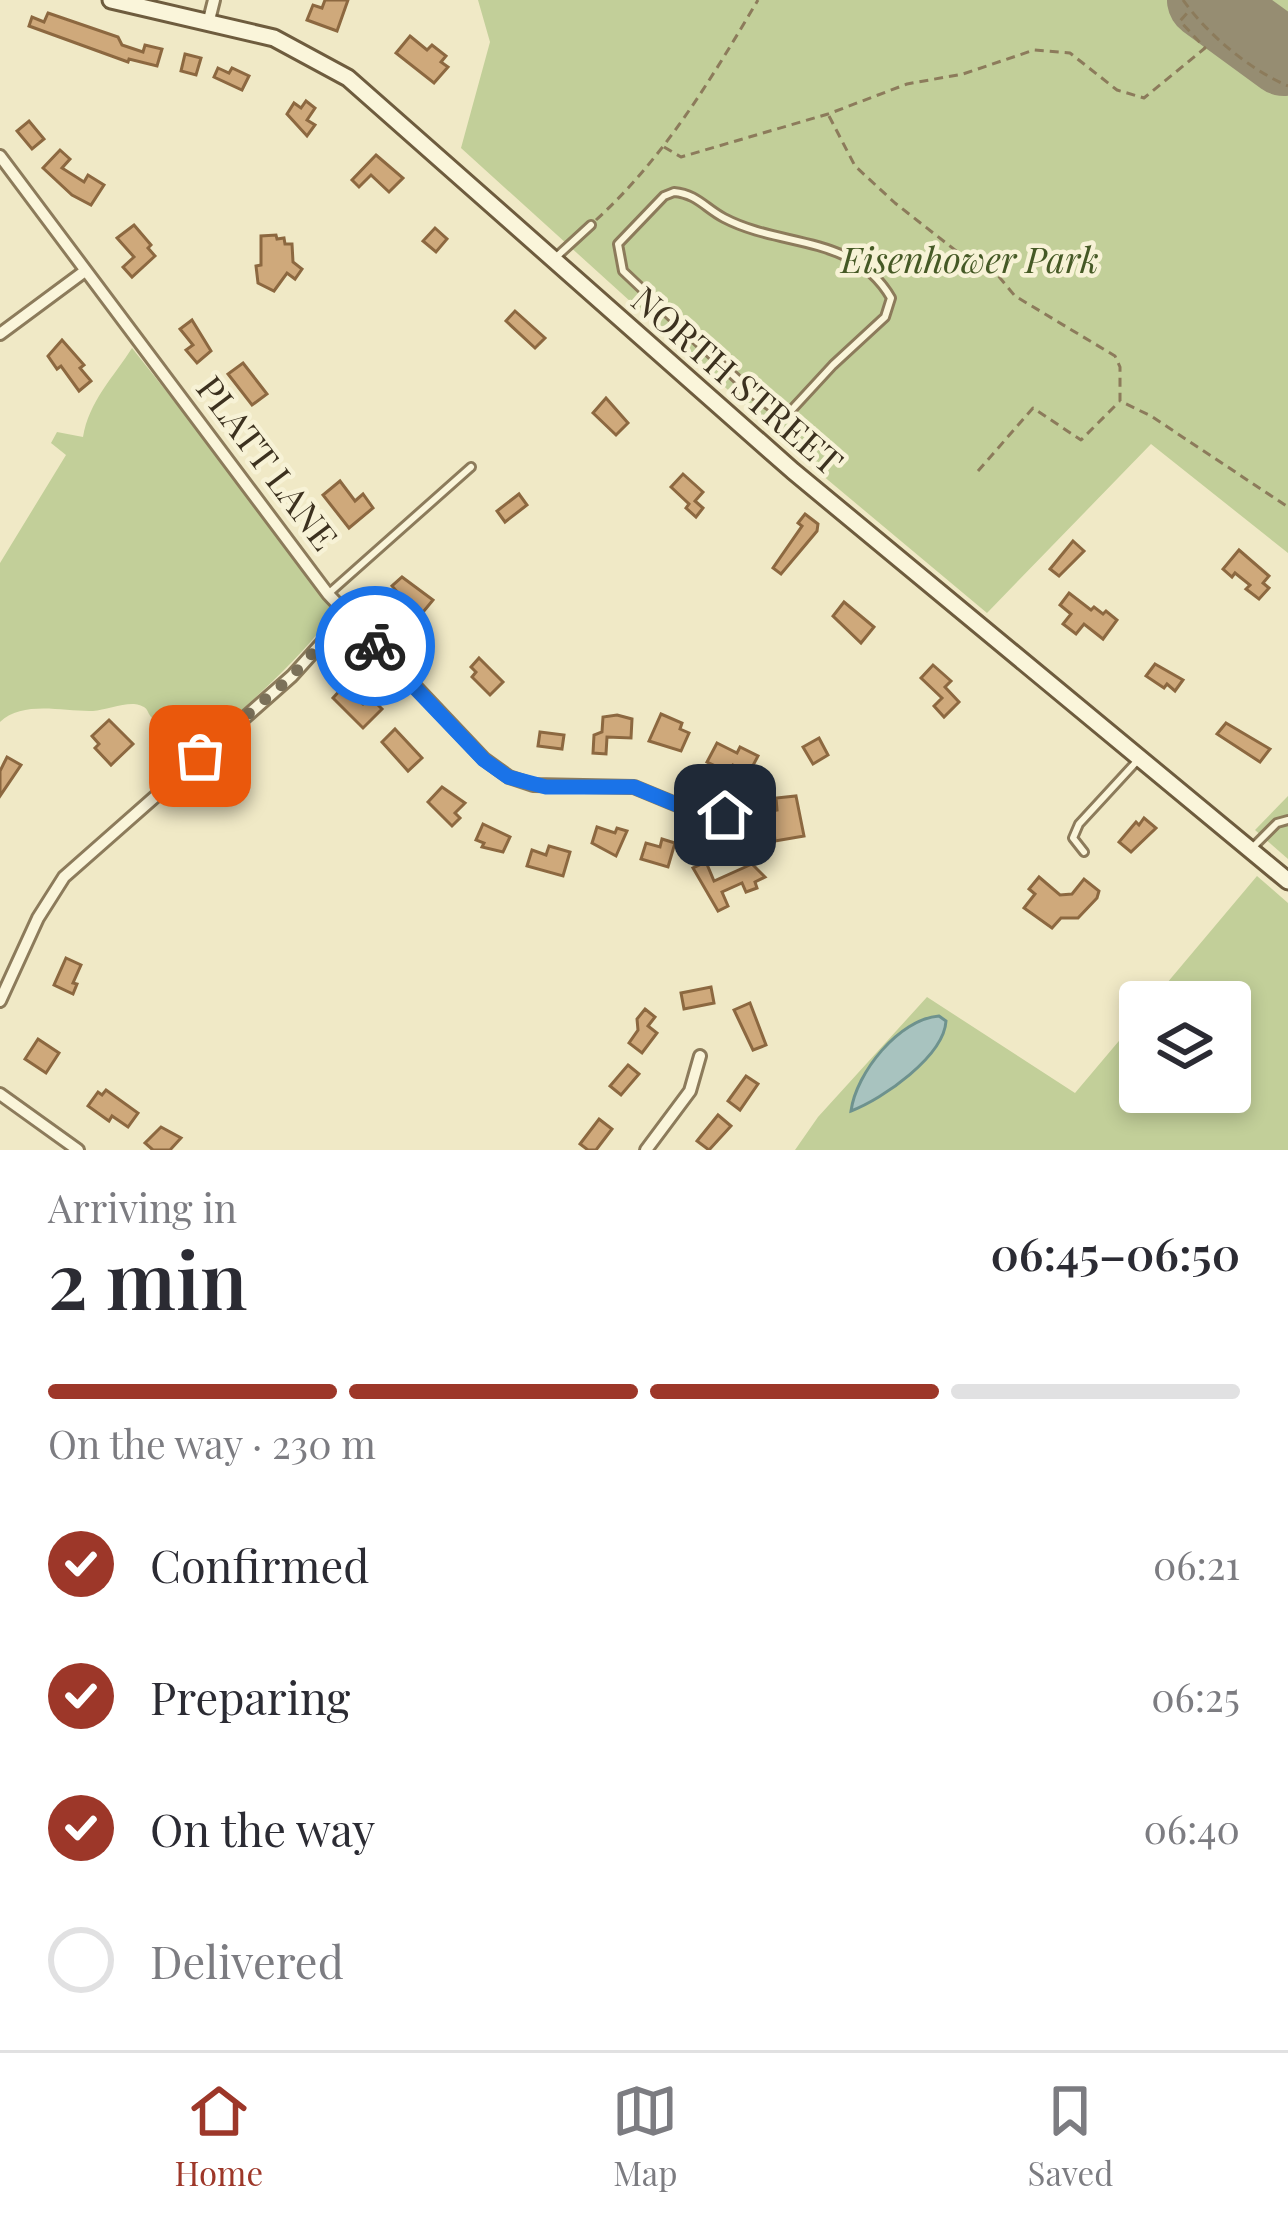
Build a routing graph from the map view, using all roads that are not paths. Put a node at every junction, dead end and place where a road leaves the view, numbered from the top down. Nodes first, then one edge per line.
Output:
1 (111, 0) edge
2 (214, 0) edge
3 (209, 20) junction
4 (0, 156) edge
5 (650, 211) joint
6 (591, 225) road end
7 (554, 259) junction
8 (85, 272) junction
9 (0, 334) edge
10 (471, 467) dead end
11 (328, 594) junction
12 (346, 616) junction
13 (1140, 757) junction
14 (725, 815) dead end
15 (1288, 820) edge
16 (1251, 850) junction
17 (1084, 852) dead end
18 (1288, 881) edge
19 (0, 1001) edge
20 (700, 1056) dead end
21 (0, 1094) edge
22 (78, 1150) edge
23 (646, 1150) edge

1 - 3 main road, NORTH STREET
2 - 3 street
3 - 7 main road, NORTH STREET
4 - 8 street, PLATT LANE
5 - 5 lane
6 - 7 lane
7 - 13 main road, NORTH STREET
8 - 9 street
8 - 11 street, PLATT LANE
10 - 11 lane
11 - 12 street, PLATT LANE
12 - 14 street, PLATT LANE
12 - 19 street
13 - 16 main road, NORTH STREET
13 - 17 lane
15 - 16 lane
16 - 18 main road, NORTH STREET
20 - 23 street
21 - 22 street

